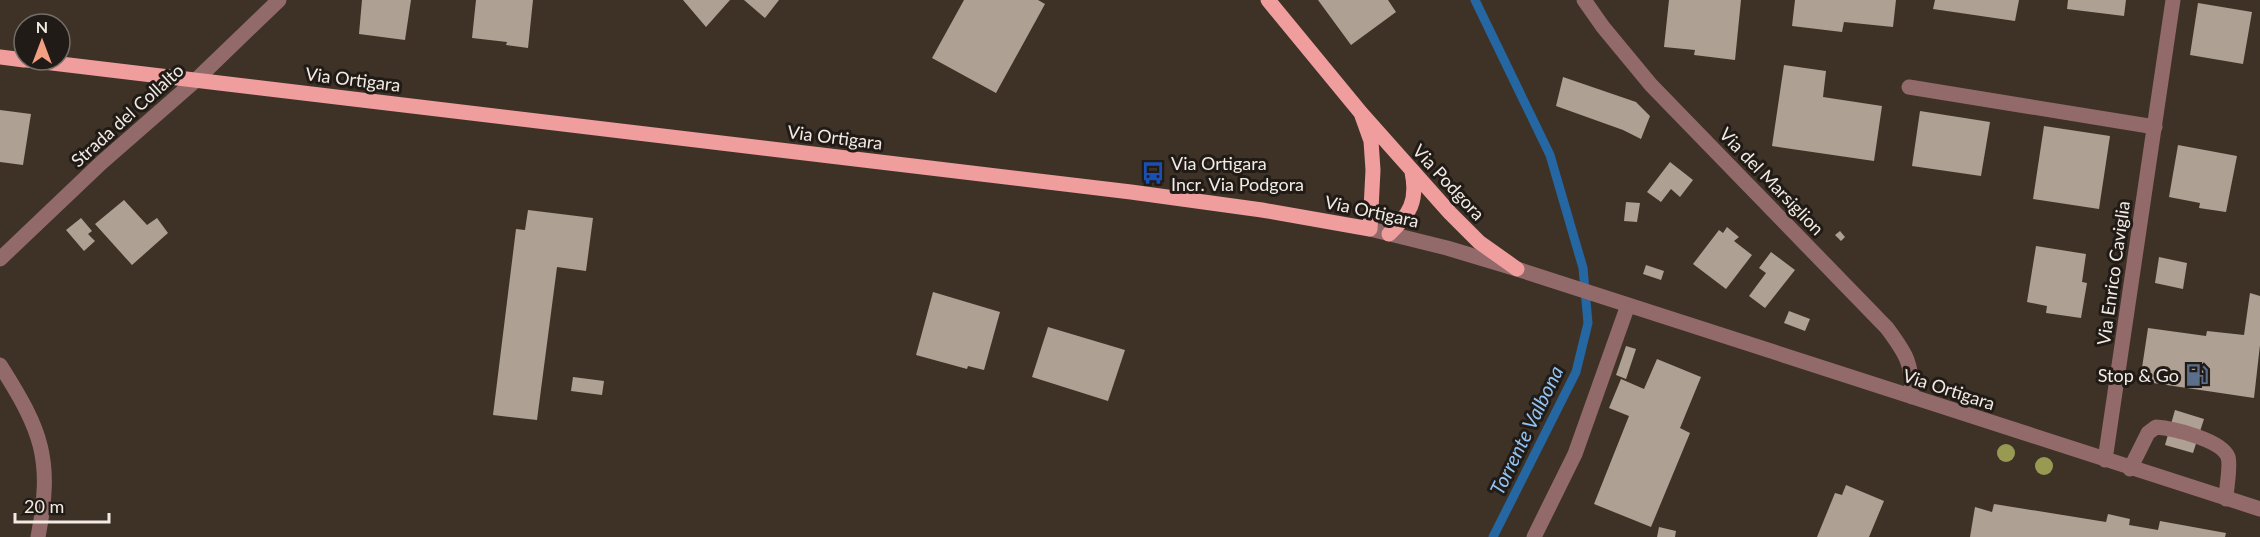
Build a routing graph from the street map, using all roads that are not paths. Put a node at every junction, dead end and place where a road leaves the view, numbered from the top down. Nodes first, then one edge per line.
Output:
1 (279, 0) edge
2 (1268, 0) edge
3 (1584, 0) edge
4 (2173, 0) edge
5 (72, 65) edge
6 (196, 80) junction
7 (1909, 87) dead end
8 (1361, 113) junction
9 (2155, 127) junction
10 (1413, 172) junction
11 (1370, 229) junction
12 (1389, 234) junction
13 (0, 259) edge
14 (1517, 269) junction
15 (1628, 305) junction
16 (0, 365) edge
17 (1912, 397) junction
18 (2105, 460) junction
19 (2130, 469) junction
20 (2226, 499) junction
21 (2260, 507) edge
22 (38, 537) edge
23 (1534, 537) edge

1 - 6 street, Strada del Collalto
2 - 8 main road, Via Podgora
3 - 17 street, Via del Marsiglion
4 - 9 street, Via Enrico Caviglia
5 - 6 main road, Via Ortigara
6 - 11 main road, Via Ortigara
6 - 13 street, Strada del Collalto
7 - 9 street
8 - 10 main road, Via Podgora
8 - 11 main road, Via Podgora
9 - 18 street, Via Enrico Caviglia
10 - 12 main road
10 - 14 main road, Via Podgora
11 - 12 street, Via Ortigara
12 - 14 street, Via Ortigara
14 - 15 street, Via Ortigara
15 - 17 street, Via Ortigara
15 - 23 street
16 - 22 street
17 - 18 street, Via Ortigara
18 - 19 street, Via Ortigara
19 - 20 street, Via Ortigara
19 - 20 street
20 - 21 street, Via Ortigara

